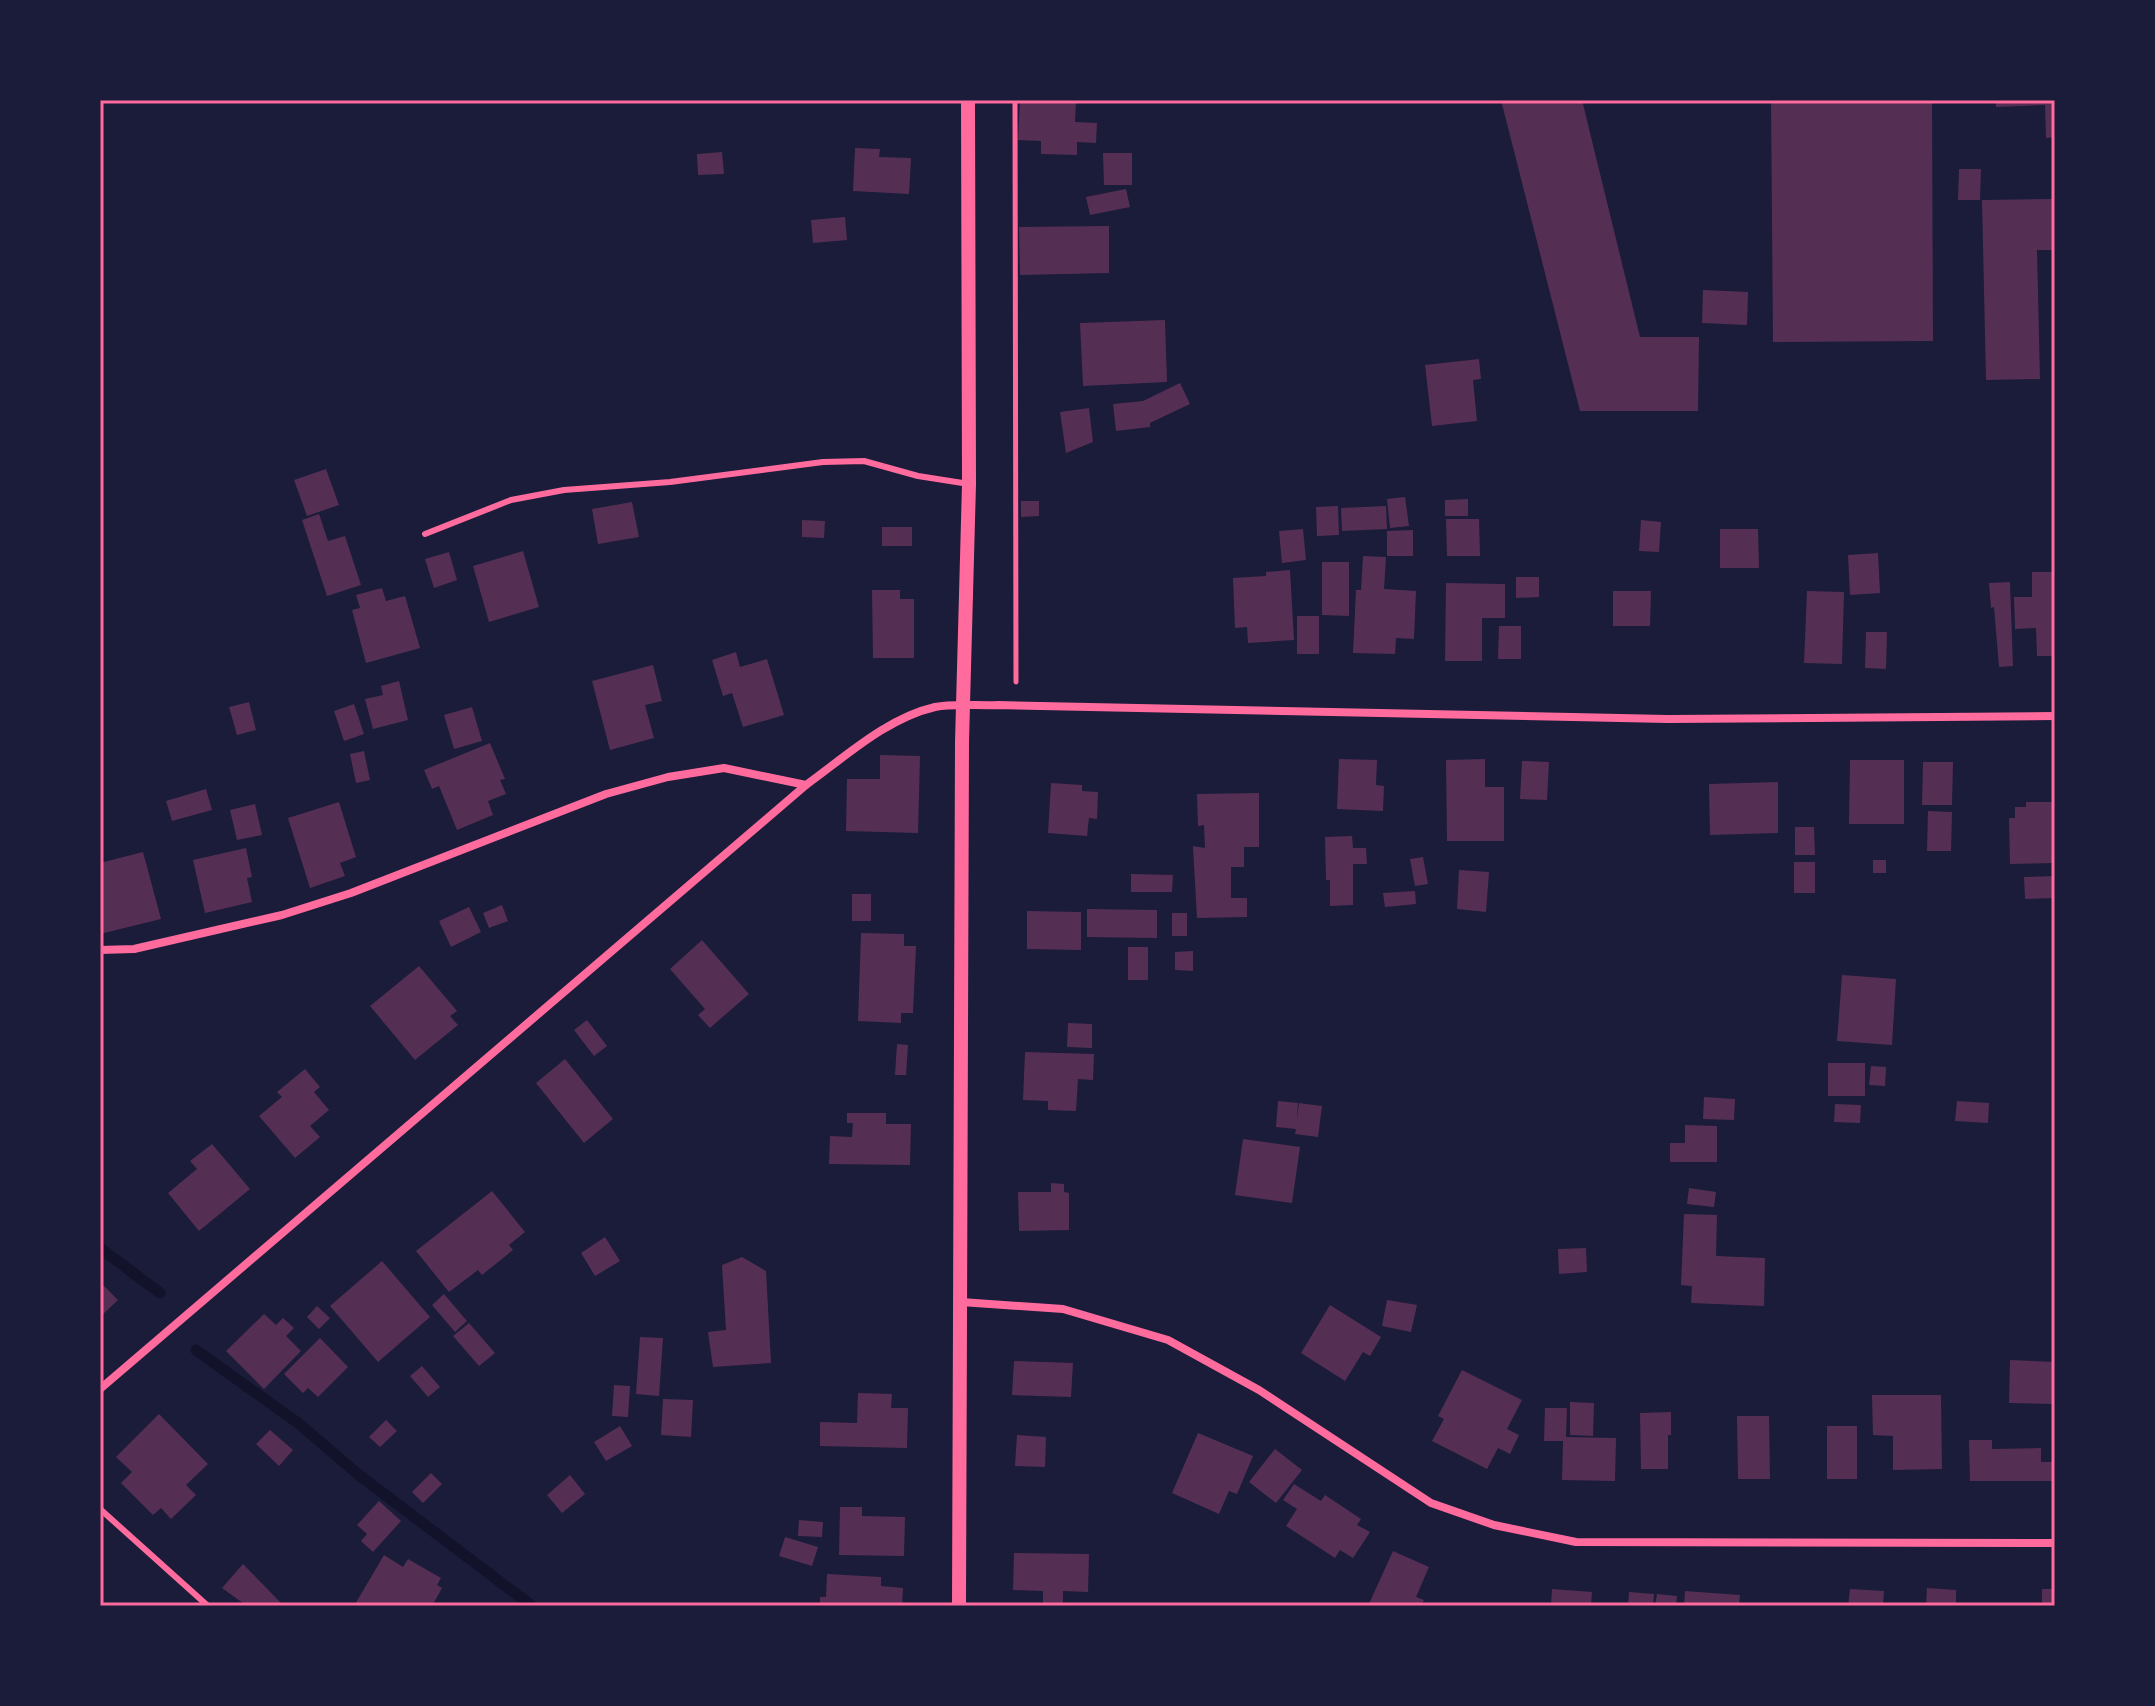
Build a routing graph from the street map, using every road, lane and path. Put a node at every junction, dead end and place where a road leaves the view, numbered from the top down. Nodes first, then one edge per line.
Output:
1 (968, 100) edge
2 (1015, 100) edge
3 (969, 484) junction
4 (425, 534) dead end
5 (1025, 688) dead end
6 (963, 707) junction
7 (2055, 716) edge
8 (806, 785) junction
9 (100, 950) edge
10 (961, 1302) junction
11 (100, 1389) edge
12 (100, 1509) edge
13 (2055, 1543) edge
14 (208, 1606) edge
15 (959, 1606) edge

1 - 3 street
2 - 5 path
3 - 4 lane
3 - 6 street
6 - 7 street
6 - 8 street
6 - 10 street
8 - 9 street
8 - 11 street
10 - 13 street
10 - 15 street
12 - 14 lane

